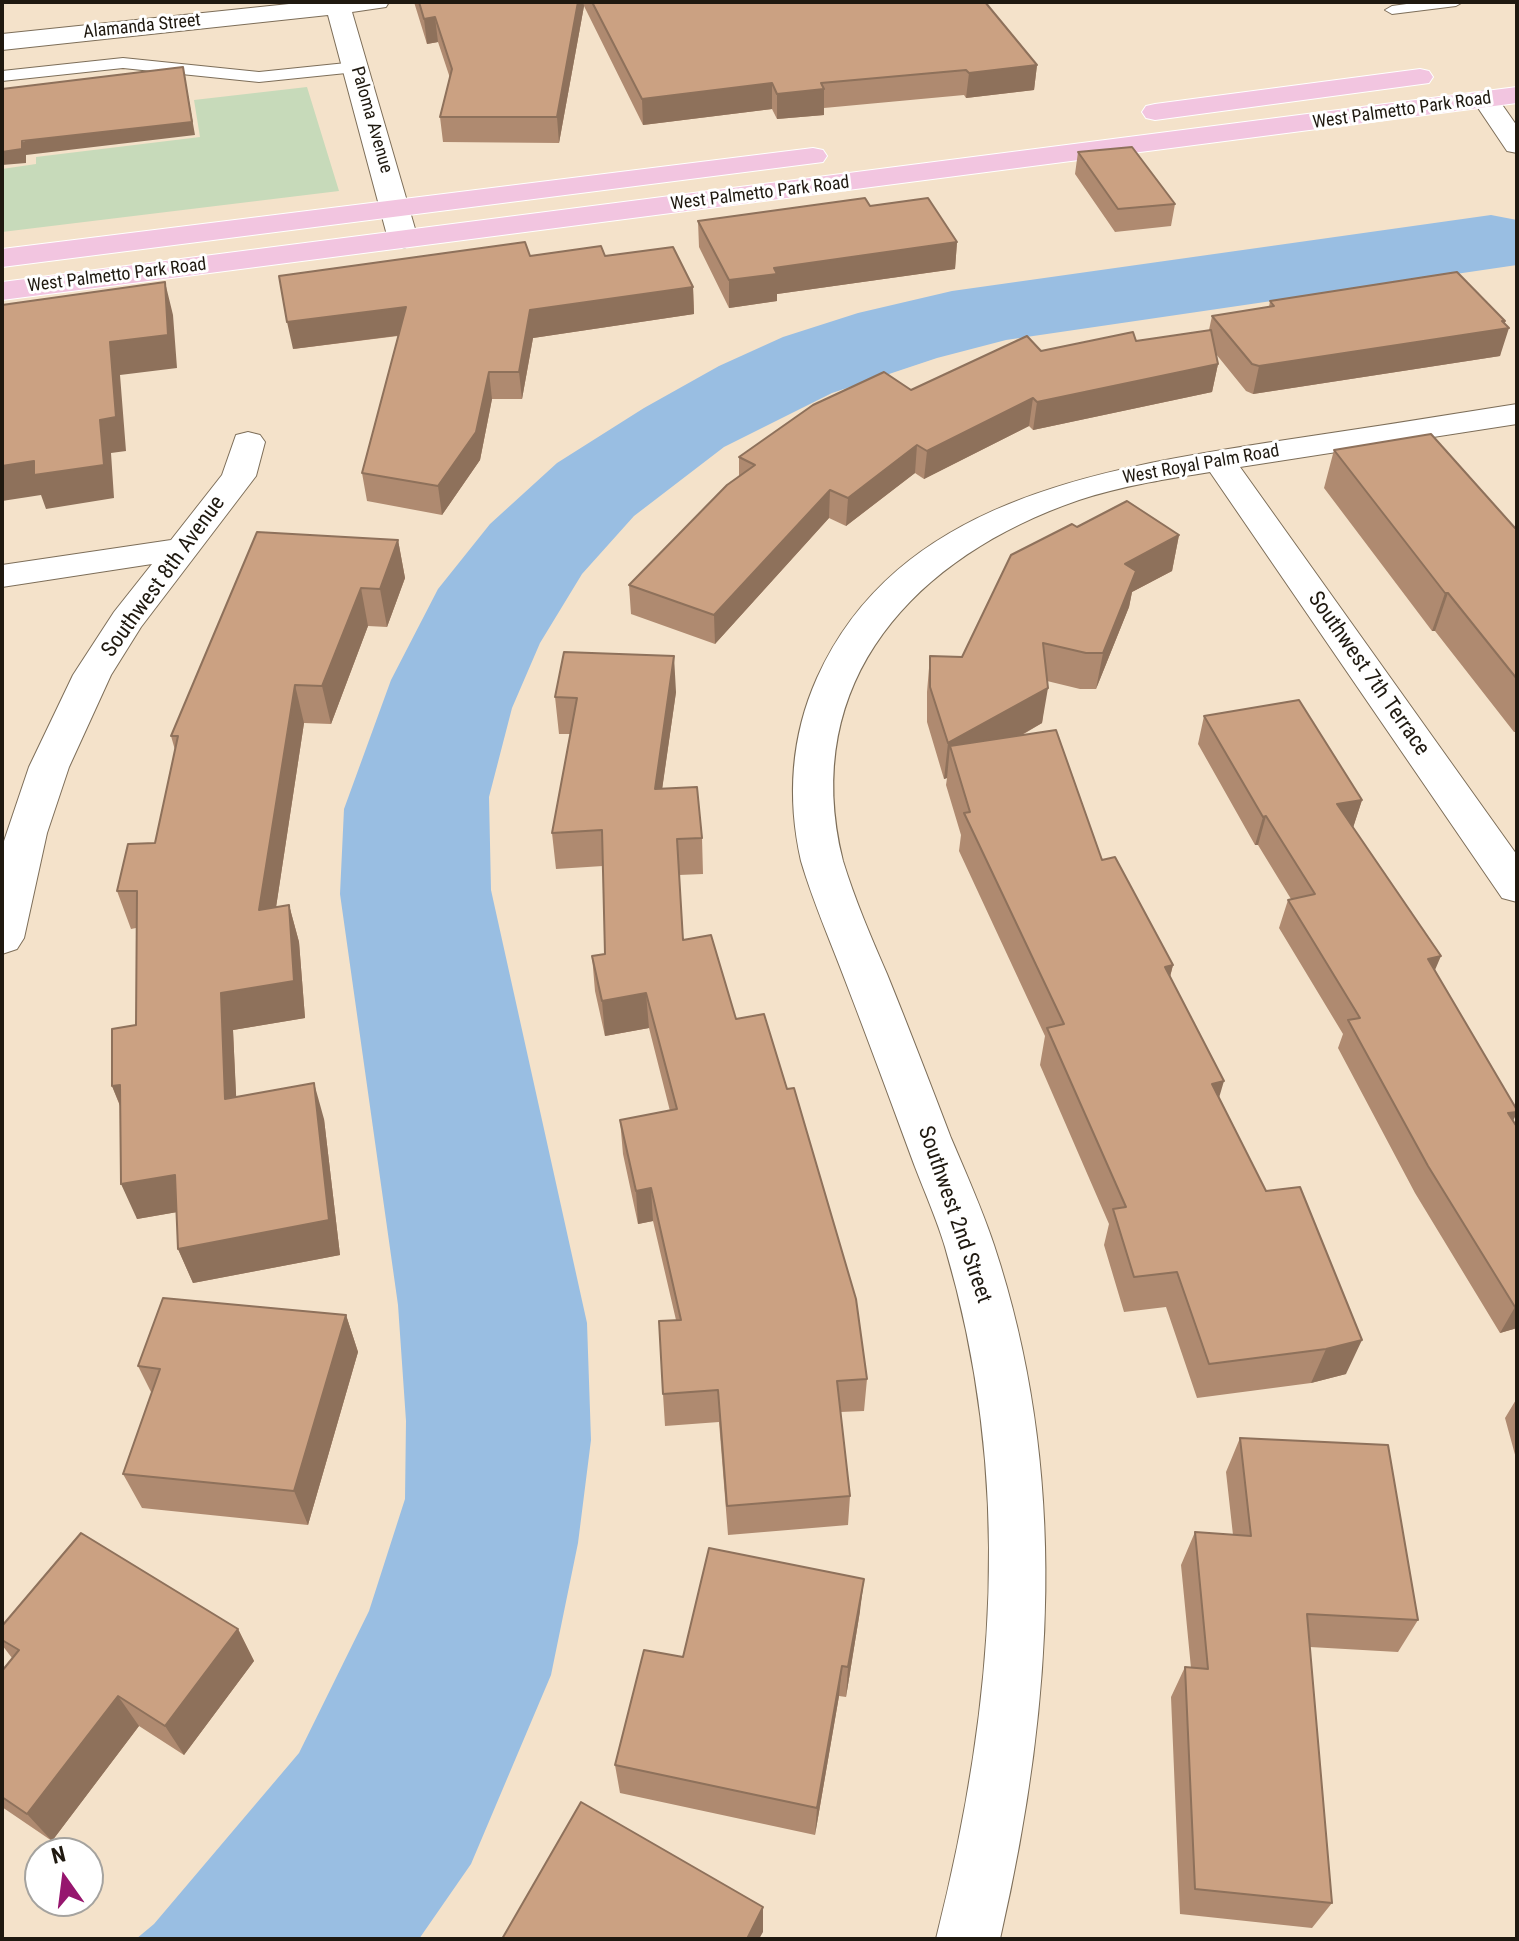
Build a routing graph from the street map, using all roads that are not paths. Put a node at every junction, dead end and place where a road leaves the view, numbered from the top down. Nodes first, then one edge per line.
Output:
1 (377, 2) edge
2 (1456, 2) edge
3 (338, 4) edge
4 (1392, 10) dead end
5 (2, 42) edge
6 (356, 67) junction
7 (1443, 74) dead end
8 (2, 76) edge
9 (1517, 77) edge
10 (1517, 95) edge
11 (1485, 99) junction
12 (1135, 115) dead end
13 (1517, 145) edge
14 (841, 152) dead end
15 (396, 209) junction
16 (403, 239) junction
17 (2, 258) edge
18 (2, 291) edge
19 (1517, 414) edge
20 (248, 442) dead end
21 (1219, 461) junction
22 (180, 549) junction
23 (2, 576) edge
24 (908, 580) joint
25 (1517, 887) edge
26 (2, 938) edge
27 (968, 1939) edge

1 - 3 street, Alamanda Street
2 - 4 lane
3 - 5 street, Alamanda Street
3 - 6 street, Paloma Avenue
6 - 8 lane
6 - 15 street, Paloma Avenue
7 - 12 main road, West Palmetto Park Road
9 - 11 main road
10 - 11 main road, West Palmetto Park Road
11 - 13 street
11 - 16 main road, West Palmetto Park Road
14 - 15 main road, West Palmetto Park Road
15 - 16 street, Paloma Avenue
15 - 17 main road, West Palmetto Park Road
16 - 18 main road, West Palmetto Park Road
19 - 21 street, West Royal Palm Road
20 - 22 street, Southwest 8th Avenue
21 - 24 street, West Royal Palm Road
21 - 25 street, Southwest 7th Terrace
22 - 23 street
22 - 26 street, Southwest 8th Avenue
24 - 27 street, Southwest 2nd Street

